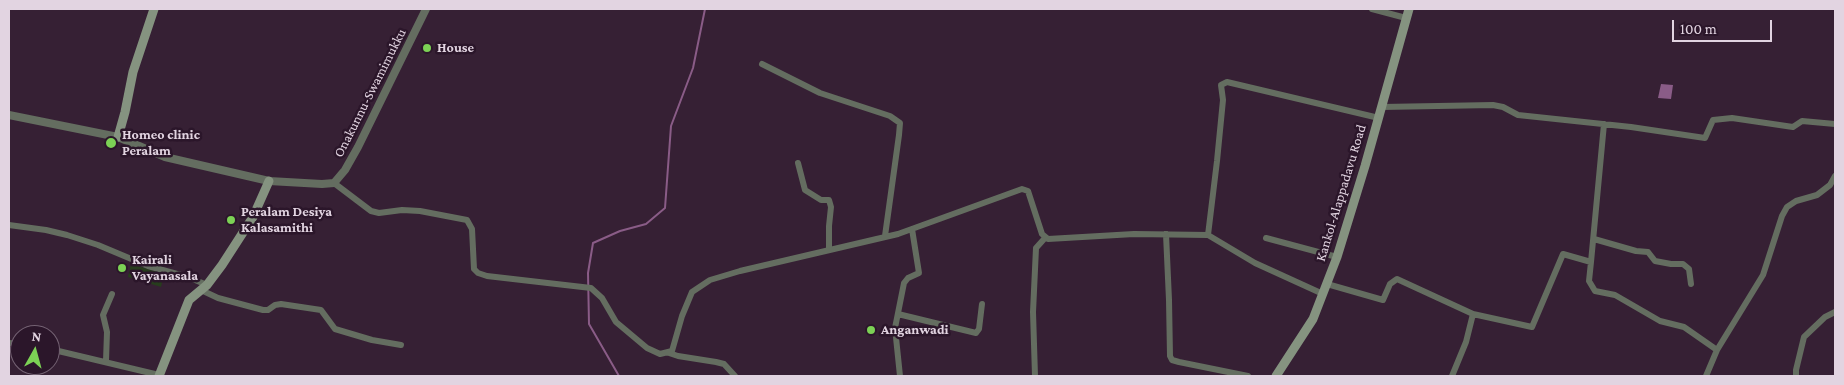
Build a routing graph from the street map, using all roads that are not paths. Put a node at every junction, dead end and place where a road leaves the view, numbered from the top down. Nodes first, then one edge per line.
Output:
1 (154, 9) edge
2 (426, 9) edge
3 (1372, 9) edge
4 (1409, 9) edge
5 (1406, 18) junction
6 (762, 64) dead end
7 (1382, 108) junction
8 (9, 115) edge
9 (1379, 118) junction
10 (1604, 124) junction
11 (1835, 124) edge
12 (118, 137) junction
13 (798, 163) dead end
14 (1835, 176) edge
15 (269, 181) junction
16 (334, 182) junction
17 (9, 225) edge
18 (912, 229) junction
19 (1166, 234) junction
20 (1208, 235) junction
21 (885, 236) junction
22 (1045, 238) junction
23 (1266, 238) dead end
24 (1594, 239) junction
25 (829, 250) junction
26 (1337, 257) junction
27 (1591, 262) junction
28 (1327, 284) junction
29 (1691, 284) dead end
30 (204, 288) junction
31 (112, 294) dead end
32 (1323, 294) junction
33 (982, 304) dead end
34 (1835, 312) edge
35 (898, 314) junction
36 (1473, 314) junction
37 (401, 345) dead end
38 (1717, 350) junction
39 (60, 351) edge
40 (669, 353) junction
41 (106, 361) junction
42 (159, 376) edge
43 (735, 376) edge
44 (900, 376) edge
45 (1035, 376) edge
46 (1248, 376) edge
47 (1276, 376) edge
48 (1452, 376) edge
49 (1706, 376) edge
50 (1796, 376) edge

1 - 12 main road
2 - 16 street, Onakunnu-Swamimukku
3 - 5 street
4 - 5 main road, Kankol-Alappadavu Road
5 - 7 main road, Kankol-Alappadavu Road
6 - 21 street
7 - 9 main road, Kankol-Alappadavu Road
7 - 10 street
8 - 12 street
9 - 20 street
9 - 26 main road, Kankol-Alappadavu Road
10 - 11 street
10 - 24 street
12 - 15 street
13 - 25 street
14 - 38 street
15 - 16 street
15 - 30 main road
16 - 40 street
17 - 30 street
18 - 21 street
18 - 22 street
18 - 35 street
19 - 20 street
19 - 22 street
19 - 46 street
20 - 32 street
21 - 25 street
22 - 45 street
23 - 26 street
24 - 27 street
24 - 29 street
25 - 40 street
26 - 28 main road, Kankol-Alappadavu Road
27 - 36 street
27 - 38 street
28 - 32 main road, Kankol-Alappadavu Road
28 - 36 street
30 - 37 street
30 - 42 main road
31 - 41 street
32 - 47 main road, Kankol-Alappadavu Road
33 - 35 street
34 - 50 street
35 - 44 street
36 - 48 street
38 - 49 street
39 - 41 street
40 - 43 street
41 - 42 street

